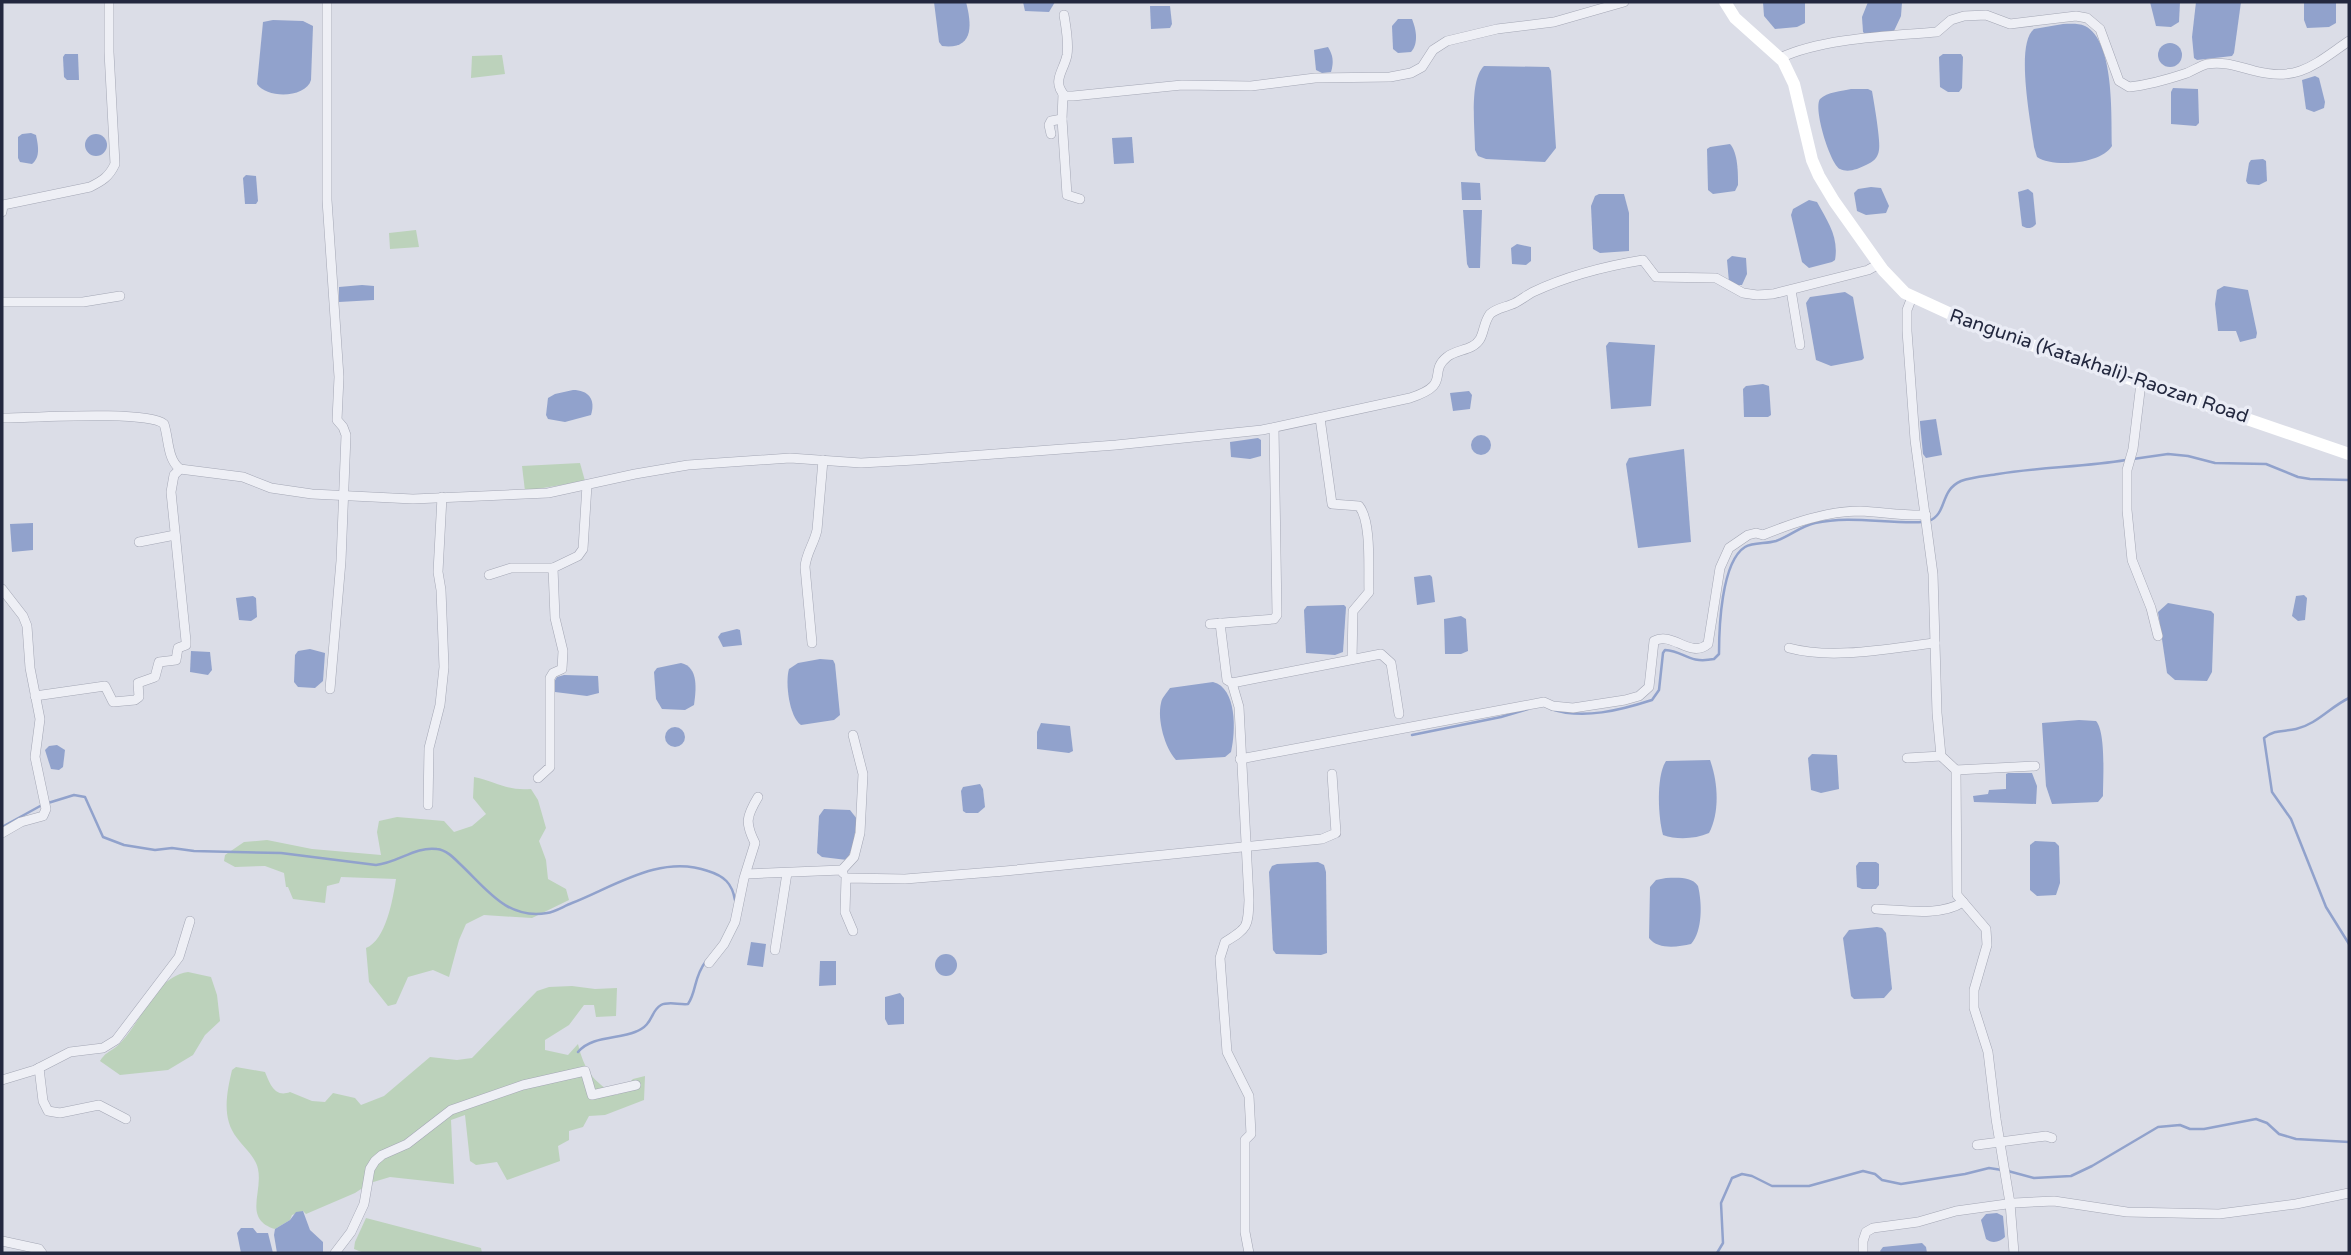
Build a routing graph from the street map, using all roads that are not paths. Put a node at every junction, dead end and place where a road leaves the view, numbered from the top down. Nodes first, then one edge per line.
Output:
1 (109, 2) edge
2 (327, 2) edge
3 (1624, 2) edge
4 (1725, 2) edge
5 (1064, 15) dead end
6 (2349, 41) edge
7 (1780, 58) junction
8 (1063, 94) junction
9 (1062, 119) junction
10 (1051, 134) dead end
11 (1080, 199) dead end
12 (2, 212) edge
13 (1879, 264) junction
14 (1791, 290) junction
15 (120, 296) dead end
16 (1912, 297) junction
17 (2, 302) edge
18 (1800, 345) dead end
19 (2141, 383) junction
20 (2, 418) edge
21 (1321, 418) junction
22 (1274, 428) junction
23 (2348, 450) edge
24 (823, 460) junction
25 (180, 469) junction
26 (587, 485) junction
27 (344, 496) junction
28 (442, 497) junction
29 (1926, 515) junction
30 (175, 535) junction
31 (139, 542) dead end
32 (553, 568) junction
33 (489, 575) dead end
34 (2, 589) edge
35 (2158, 636) dead end
36 (812, 643) dead end
37 (1935, 643) junction
38 (1789, 648) dead end
39 (1352, 659) junction
40 (1233, 683) junction
41 (330, 689) dead end
42 (35, 696) junction
43 (1399, 714) dead end
44 (853, 735) dead end
45 (1941, 756) junction
46 (1907, 758) dead end
47 (1240, 759) junction
48 (2035, 766) dead end
49 (1956, 770) junction
50 (1332, 774) dead end
51 (538, 778) dead end
52 (758, 797) dead end
53 (428, 805) dead end
54 (2, 833) edge
55 (1245, 847) junction
56 (787, 873) junction
57 (746, 874) junction
58 (844, 874) junction
59 (1963, 902) junction
60 (1876, 909) dead end
61 (190, 921) dead end
62 (853, 931) dead end
63 (775, 950) dead end
64 (709, 963) dead end
65 (39, 1068) junction
66 (2, 1080) edge
67 (636, 1085) dead end
68 (126, 1119) dead end
69 (2052, 1138) dead end
70 (2000, 1142) junction
71 (1977, 1144) dead end
72 (2349, 1193) edge
73 (2010, 1203) junction
74 (2, 1241) edge
75 (42, 1253) edge
76 (335, 1253) edge
77 (1249, 1253) edge
78 (1863, 1253) edge
79 (2014, 1253) edge

1 - 12 street
2 - 27 street
3 - 8 street
4 - 7 main road, Rangunia (Katakhali)-Raozan Road
5 - 8 street
6 - 7 street
7 - 13 main road, Rangunia (Katakhali)-Raozan Road
8 - 9 street
9 - 10 street
9 - 11 street
13 - 14 street
13 - 16 main road, Rangunia (Katakhali)-Raozan Road
14 - 18 street
14 - 21 street
15 - 17 street
16 - 19 main road, Rangunia (Katakhali)-Raozan Road
16 - 29 street
19 - 23 main road, Rangunia (Katakhali)-Raozan Road
19 - 35 street
20 - 25 street
21 - 22 street
21 - 39 street
22 - 24 street
22 - 40 street
24 - 26 street
24 - 36 street
25 - 27 street
25 - 30 street
26 - 28 street
26 - 32 street
27 - 28 street
27 - 41 street
28 - 53 street
29 - 37 street
29 - 47 street
30 - 31 street
30 - 42 street
32 - 33 street
32 - 51 street
34 - 42 street
37 - 38 street
37 - 45 street
39 - 40 street
39 - 43 street
40 - 47 street
42 - 54 street
44 - 58 street
45 - 46 street
45 - 49 street
47 - 55 street
48 - 49 street
49 - 59 street
50 - 55 street
52 - 57 street
55 - 58 street
55 - 77 street
56 - 57 street
56 - 58 street
56 - 63 street
57 - 64 street
58 - 62 street
59 - 60 street
59 - 70 street
61 - 65 street
65 - 66 street
65 - 68 street
67 - 76 street
69 - 70 street
70 - 71 street
70 - 73 street
72 - 73 street
73 - 78 street
73 - 79 street
74 - 75 street

